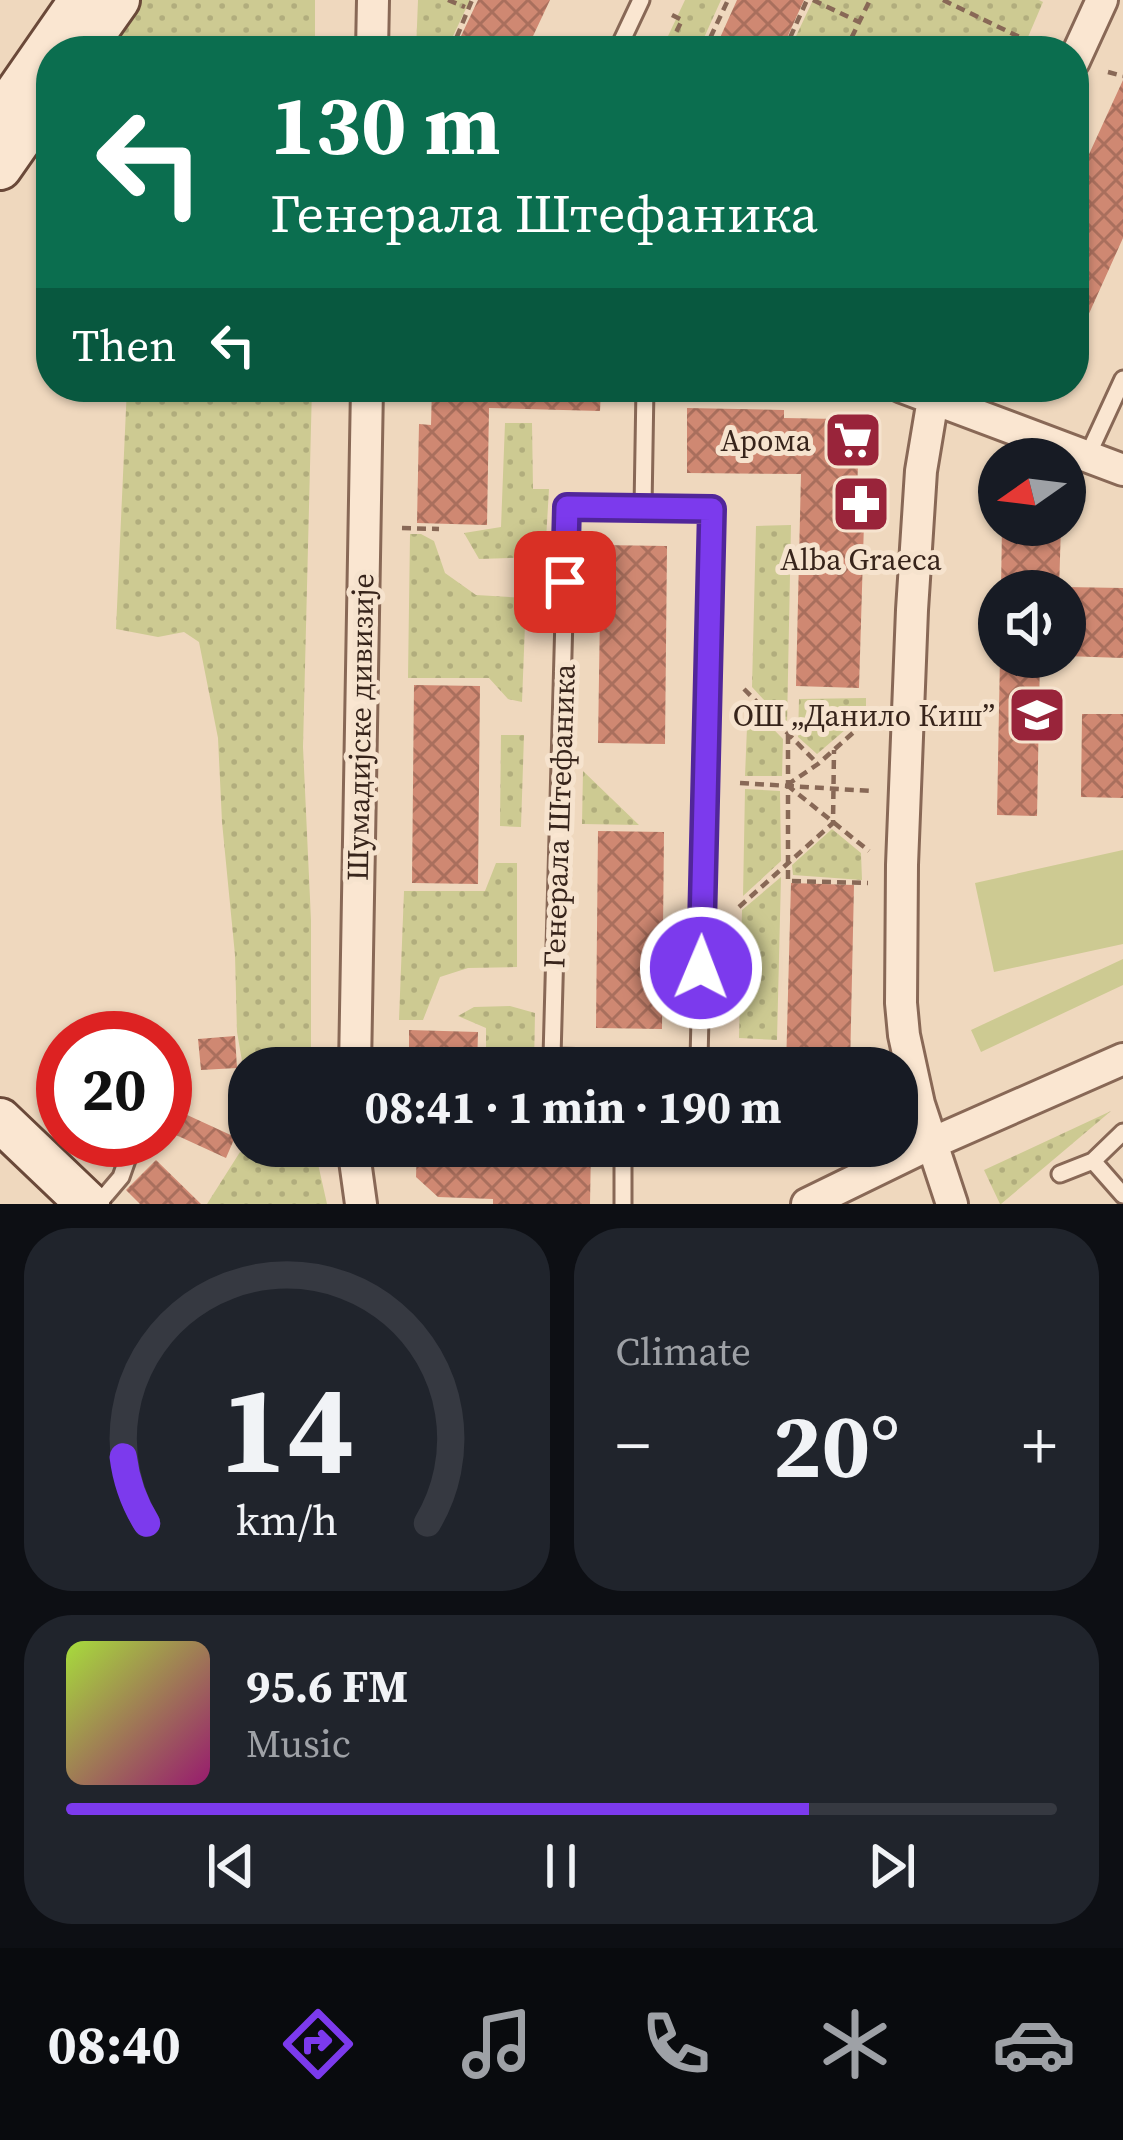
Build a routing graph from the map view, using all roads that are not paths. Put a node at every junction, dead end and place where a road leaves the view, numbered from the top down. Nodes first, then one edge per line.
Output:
1 (81, 0) edge
2 (118, 0) edge
3 (373, 0) edge
4 (640, 0) edge
5 (1102, 0) edge
6 (56, 36) edge
7 (93, 36) edge
8 (372, 36) edge
9 (624, 36) edge
10 (1085, 36) edge
11 (36, 65) edge
12 (36, 116) edge
13 (0, 117) edge
14 (0, 168) edge
15 (1123, 380) edge
16 (367, 402) edge
17 (645, 402) edge
18 (932, 402) edge
19 (957, 402) edge
20 (1087, 457) junction
21 (1123, 470) edge
22 (643, 508) junction
23 (355, 1047) edge
24 (552, 1047) edge
25 (699, 1047) edge
26 (1122, 1064) edge
27 (0, 1120) edge
28 (1123, 1132) edge
29 (930, 1144) junction
30 (1093, 1161) junction
31 (125, 1167) edge
32 (356, 1167) edge
33 (623, 1167) edge
34 (1060, 1174) dead end
35 (1123, 1195) edge
36 (88, 1204) edge
37 (98, 1204) edge
38 (361, 1204) edge
39 (622, 1204) edge
40 (807, 1204) edge
41 (952, 1204) edge

1 - 6 street
2 - 7 street
3 - 8 street
4 - 9 lane
5 - 10 street
11 - 13 street
12 - 14 street
15 - 20 lane
16 - 23 street, Шумадијске дивизије
17 - 22 lane
18 - 29 street
19 - 20 street
20 - 21 street
22 - 24 lane, Генерала Штефаника
22 - 25 lane, Генерала Штефаника
26 - 29 street
27 - 36 street
28 - 30 lane
29 - 40 street
29 - 41 street
30 - 34 lane
30 - 35 lane
31 - 37 lane
32 - 38 street
33 - 39 lane

